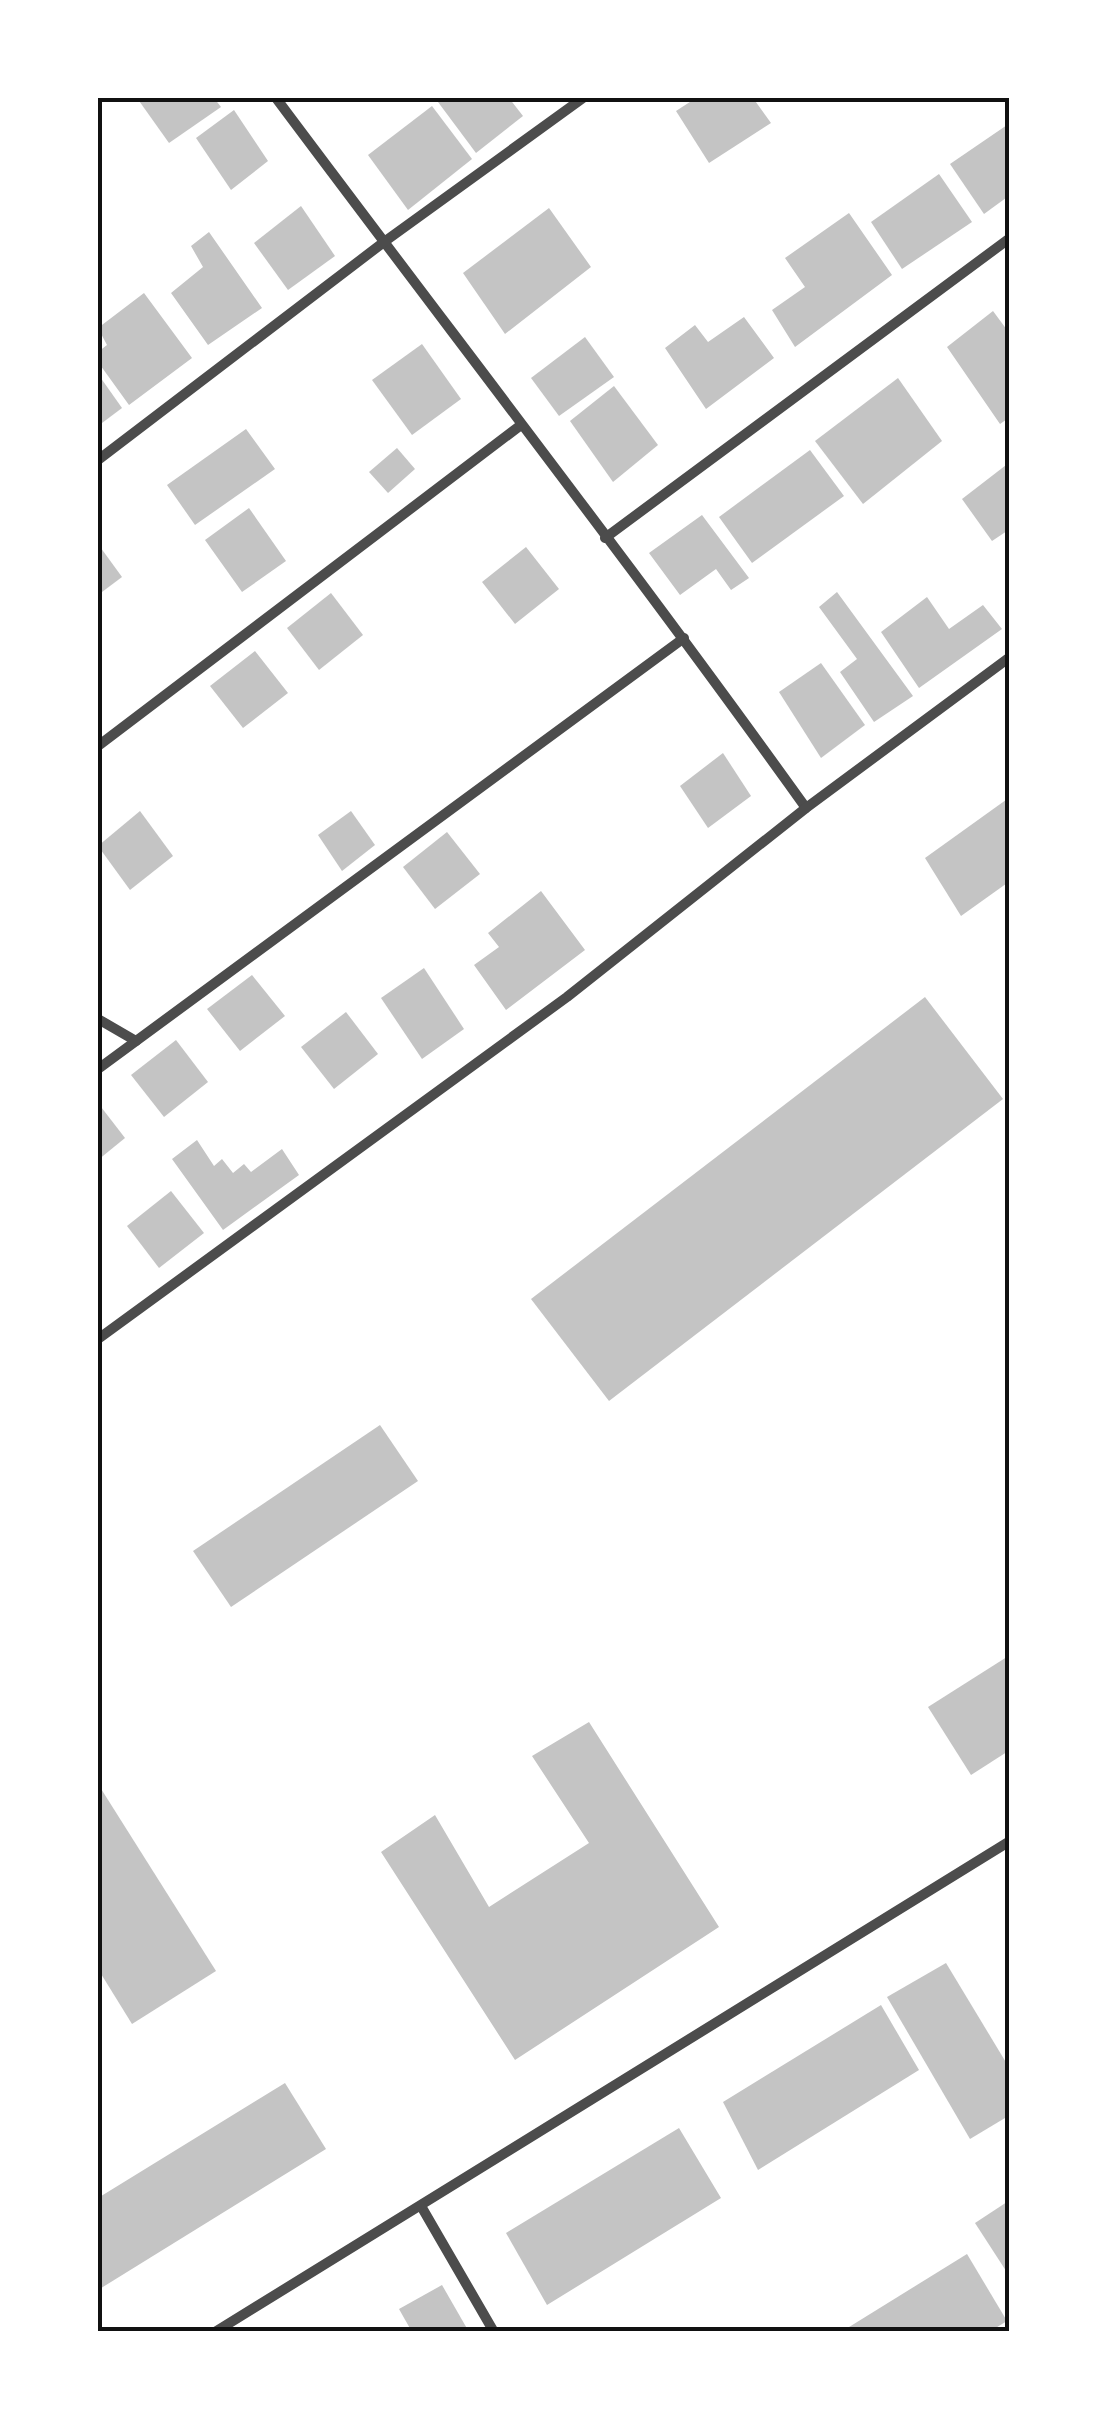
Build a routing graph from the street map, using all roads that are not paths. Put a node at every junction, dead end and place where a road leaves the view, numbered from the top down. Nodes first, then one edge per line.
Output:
1 (276, 98) edge
2 (583, 98) edge
3 (1010, 238) edge
4 (384, 242) junction
5 (520, 425) junction
6 (98, 460) edge
7 (605, 538) junction
8 (684, 638) junction
9 (1010, 657) edge
10 (98, 746) edge
11 (806, 808) junction
12 (98, 1019) edge
13 (136, 1041) junction
14 (98, 1069) edge
15 (98, 1339) edge
16 (1010, 1841) edge
17 (421, 2206) junction
18 (215, 2332) edge
19 (494, 2332) edge

1 - 4 street
2 - 4 street
3 - 7 street
4 - 5 street
4 - 6 street
5 - 7 street
5 - 10 street
7 - 8 street
8 - 11 street
8 - 13 street
9 - 11 street
11 - 15 street
12 - 13 street
13 - 14 street
16 - 17 street
17 - 18 street
17 - 19 street

